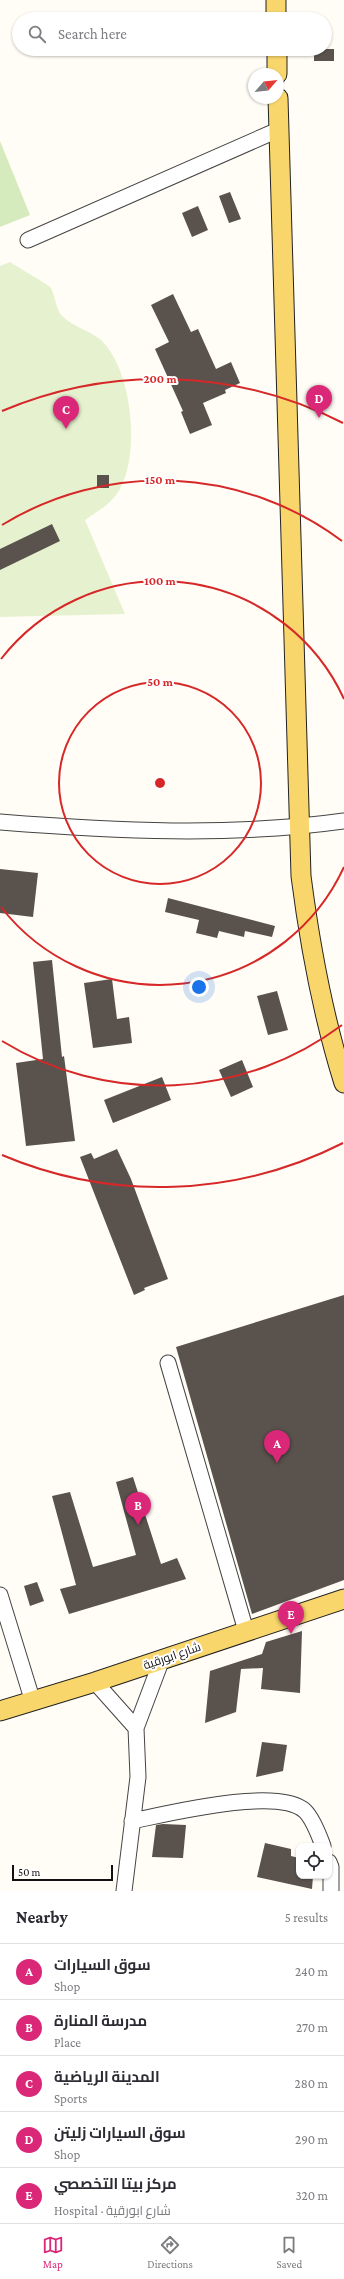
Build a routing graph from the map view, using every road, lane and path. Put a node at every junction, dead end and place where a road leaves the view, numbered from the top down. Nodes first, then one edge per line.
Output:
1 (276, 0) edge
2 (276, 12) edge
3 (277, 56) edge
4 (277, 68) edge
5 (278, 104) edge
6 (278, 130) junction
7 (28, 240) dead end
8 (344, 821) edge
9 (0, 822) edge
10 (298, 828) junction
11 (344, 1083) edge
12 (168, 1363) dead end
13 (0, 1595) edge
14 (344, 1599) edge
15 (246, 1631) junction
16 (162, 1659) junction
17 (95, 1682) junction
18 (33, 1702) junction
19 (0, 1711) edge
20 (136, 1728) junction
21 (132, 1821) junction
22 (322, 1843) edge
23 (331, 1879) edge
24 (124, 1891) edge
25 (331, 1891) edge

1 - 2 main road
3 - 4 main road
5 - 6 main road
6 - 7 street
6 - 10 main road
8 - 10 street
9 - 10 street
10 - 11 main road
12 - 15 street
13 - 18 street
14 - 15 main road, شارع ابورقية
15 - 16 main road, شارع ابورقية
16 - 17 main road, شارع ابورقية
16 - 20 street
17 - 18 main road, شارع ابورقية
17 - 20 street
18 - 19 main road, شارع ابورقية
20 - 21 street
21 - 22 street
21 - 24 street
23 - 25 street

